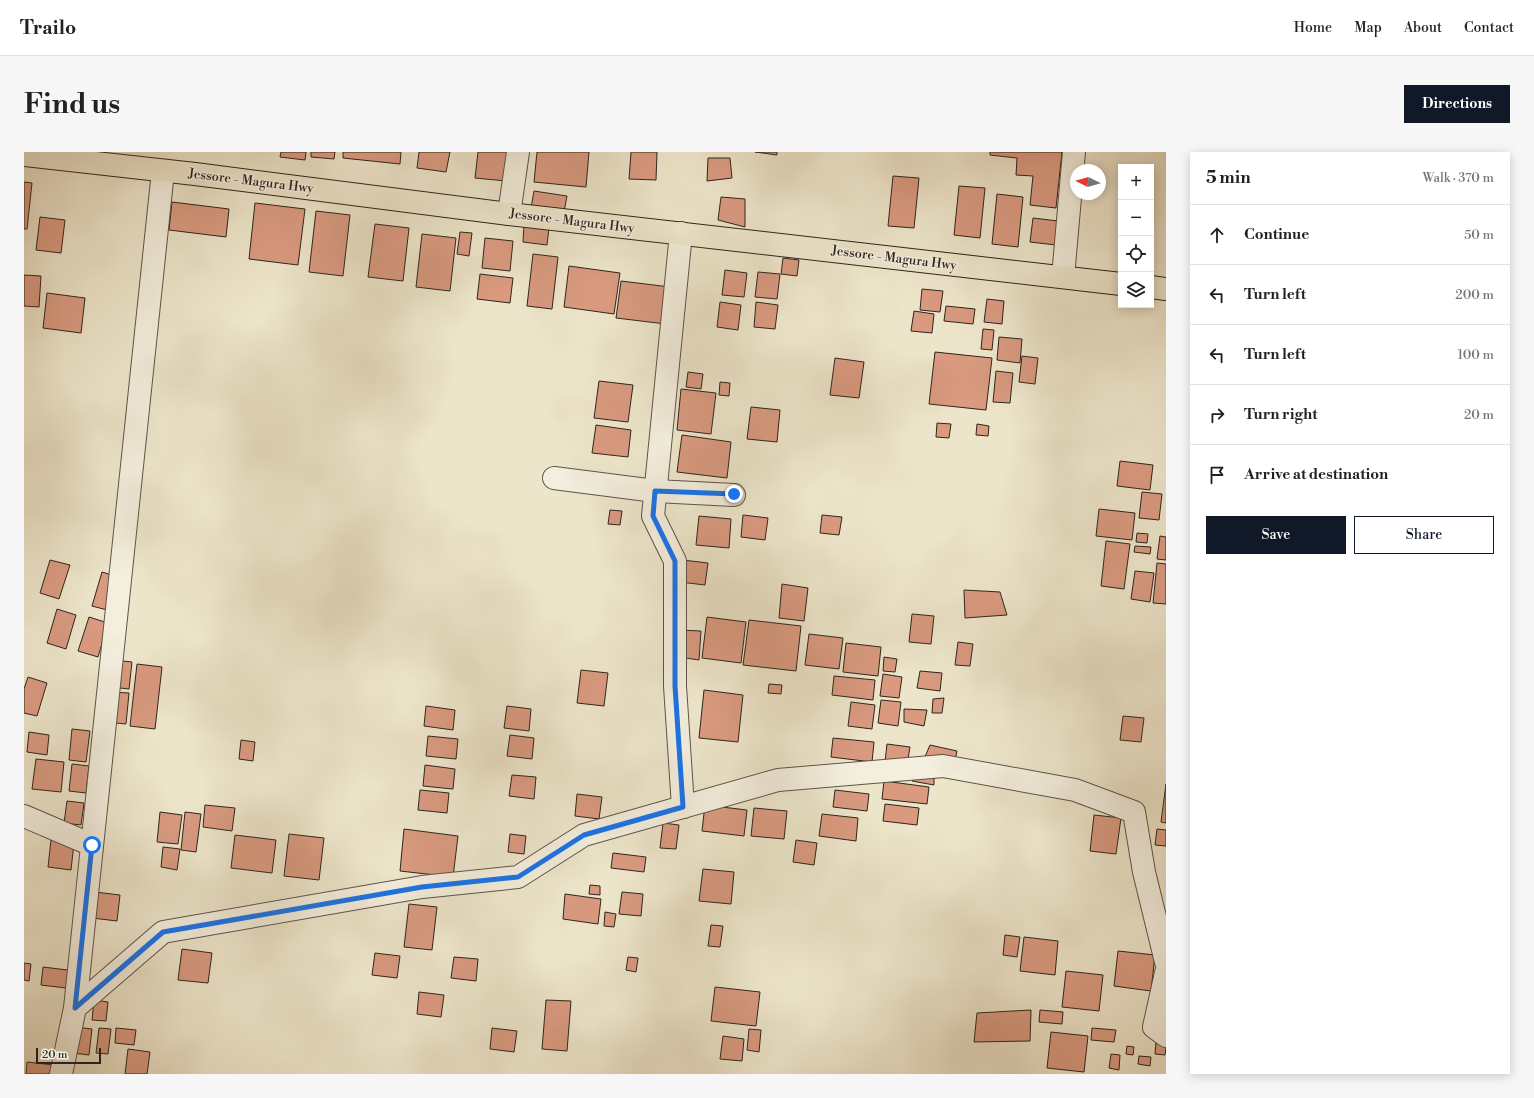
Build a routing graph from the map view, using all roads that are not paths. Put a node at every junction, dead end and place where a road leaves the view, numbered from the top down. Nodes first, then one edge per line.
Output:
1 (518, 152) edge
2 (1074, 152) edge
3 (24, 155) edge
4 (163, 171) junction
5 (510, 214) junction
6 (681, 233) junction
7 (1063, 277) junction
8 (1118, 284) edge
9 (1154, 288) edge
10 (1166, 289) edge
11 (554, 478) dead end
12 (655, 491) junction
13 (734, 494) dead end
14 (683, 807) junction
15 (24, 816) edge
16 (92, 845) junction
17 (1166, 962) edge
18 (1166, 973) edge
19 (75, 1008) junction
20 (1166, 1036) edge
21 (61, 1074) edge

1 - 5 street
2 - 7 street
3 - 4 highway, Jessore - Magura Hwy
4 - 5 highway, Jessore - Magura Hwy
4 - 16 street
5 - 6 highway, Jessore - Magura Hwy
6 - 7 highway, Jessore - Magura Hwy
6 - 12 street
7 - 8 highway, Jessore - Magura Hwy
9 - 10 highway
11 - 12 street
12 - 13 street
12 - 14 street
14 - 17 street
14 - 19 street
15 - 16 street
16 - 19 street
18 - 20 street
19 - 21 street

